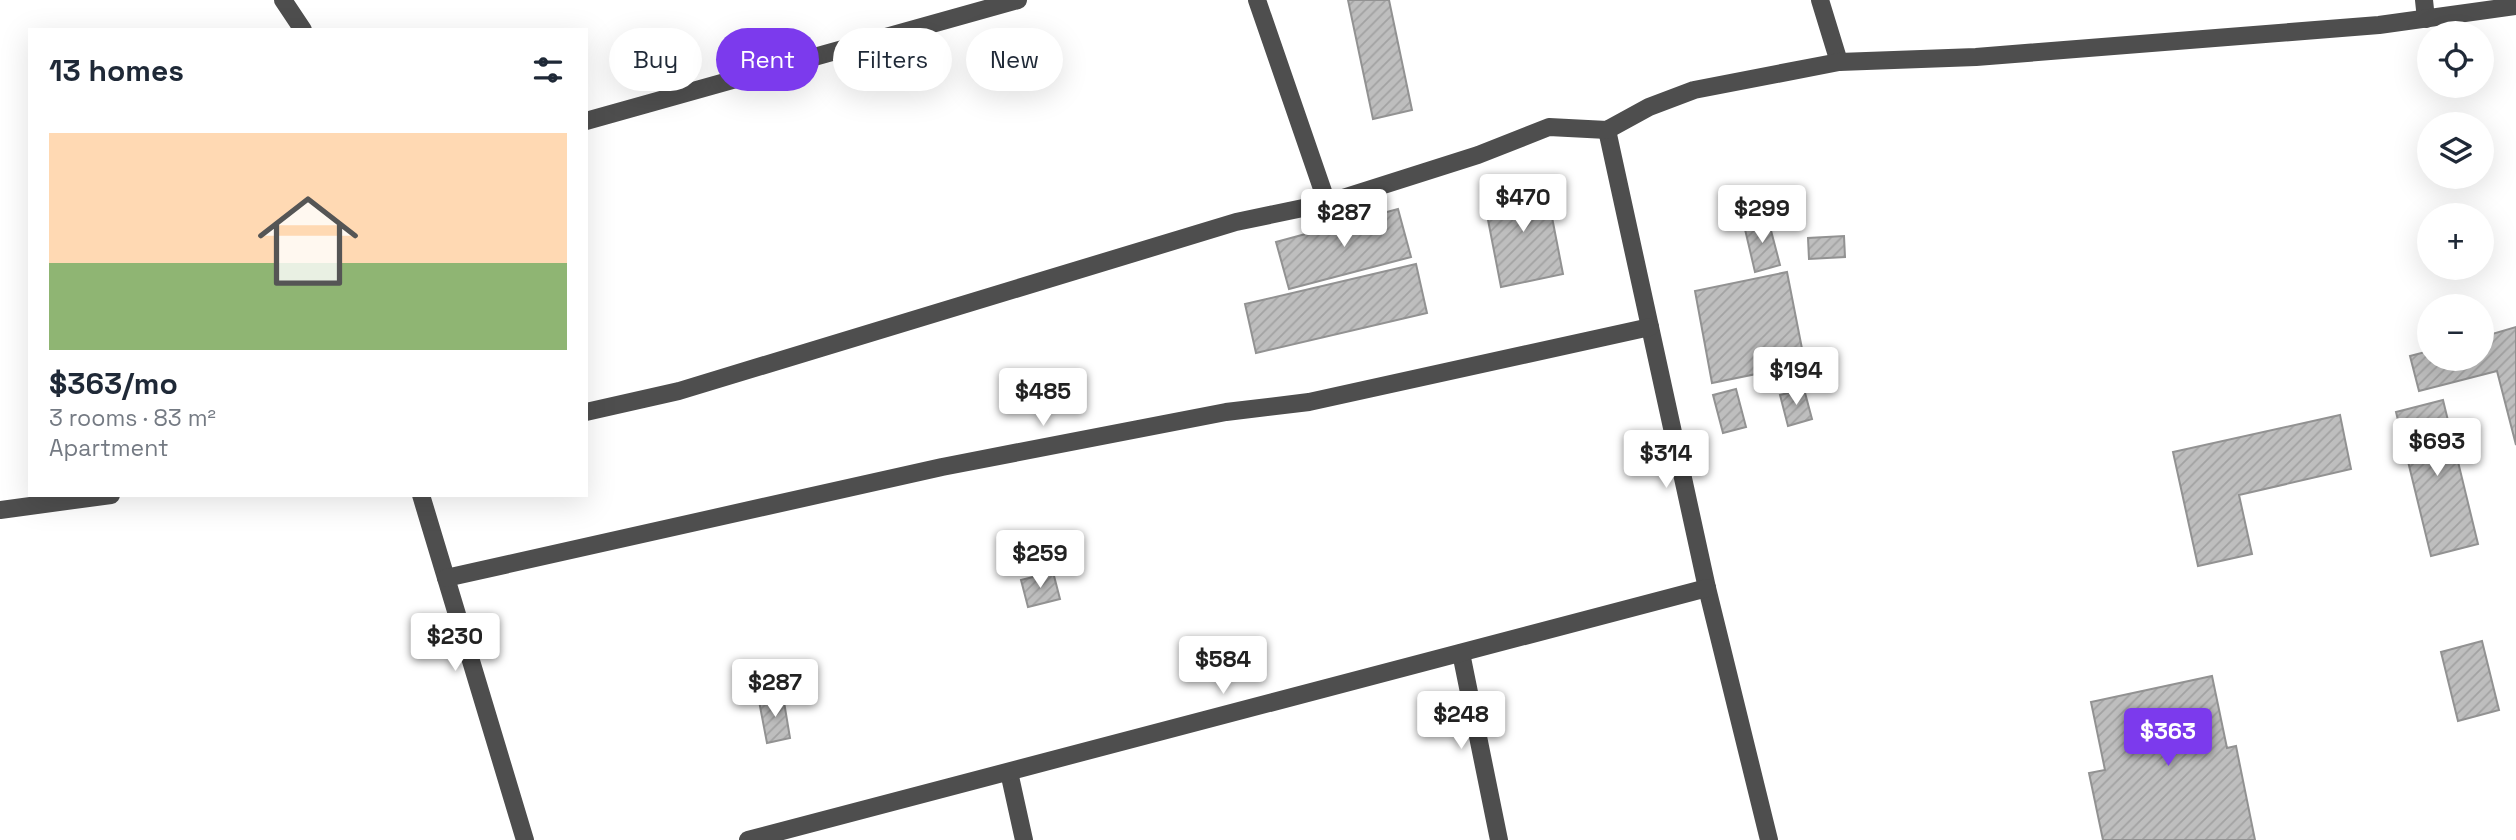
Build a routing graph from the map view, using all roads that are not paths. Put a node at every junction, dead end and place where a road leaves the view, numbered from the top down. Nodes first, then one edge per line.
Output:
1 (283, 0) edge
2 (1018, 0) edge
3 (1257, 0) edge
4 (1821, 0) edge
5 (2424, 0) edge
6 (2516, 6) edge
7 (2426, 19) junction
8 (302, 28) edge
9 (1839, 62) junction
10 (588, 120) edge
11 (1607, 130) junction
12 (1327, 203) junction
13 (1650, 327) junction
14 (588, 412) edge
15 (96, 497) edge
16 (422, 497) edge
17 (0, 510) edge
18 (446, 578) junction
19 (1707, 588) junction
20 (1461, 653) junction
21 (1009, 772) junction
22 (526, 840) edge
23 (748, 840) edge
24 (1024, 840) edge
25 (1499, 840) edge
26 (1769, 840) edge

1 - 8 street
2 - 10 street
3 - 12 street
4 - 9 street
5 - 7 street
6 - 7 street
7 - 9 street
9 - 11 street
11 - 12 street
11 - 13 street
12 - 14 street
13 - 18 street
13 - 19 street
15 - 17 street
16 - 18 street
18 - 22 street
19 - 20 street
19 - 26 street
20 - 21 street
20 - 25 street
21 - 23 street
21 - 24 street

